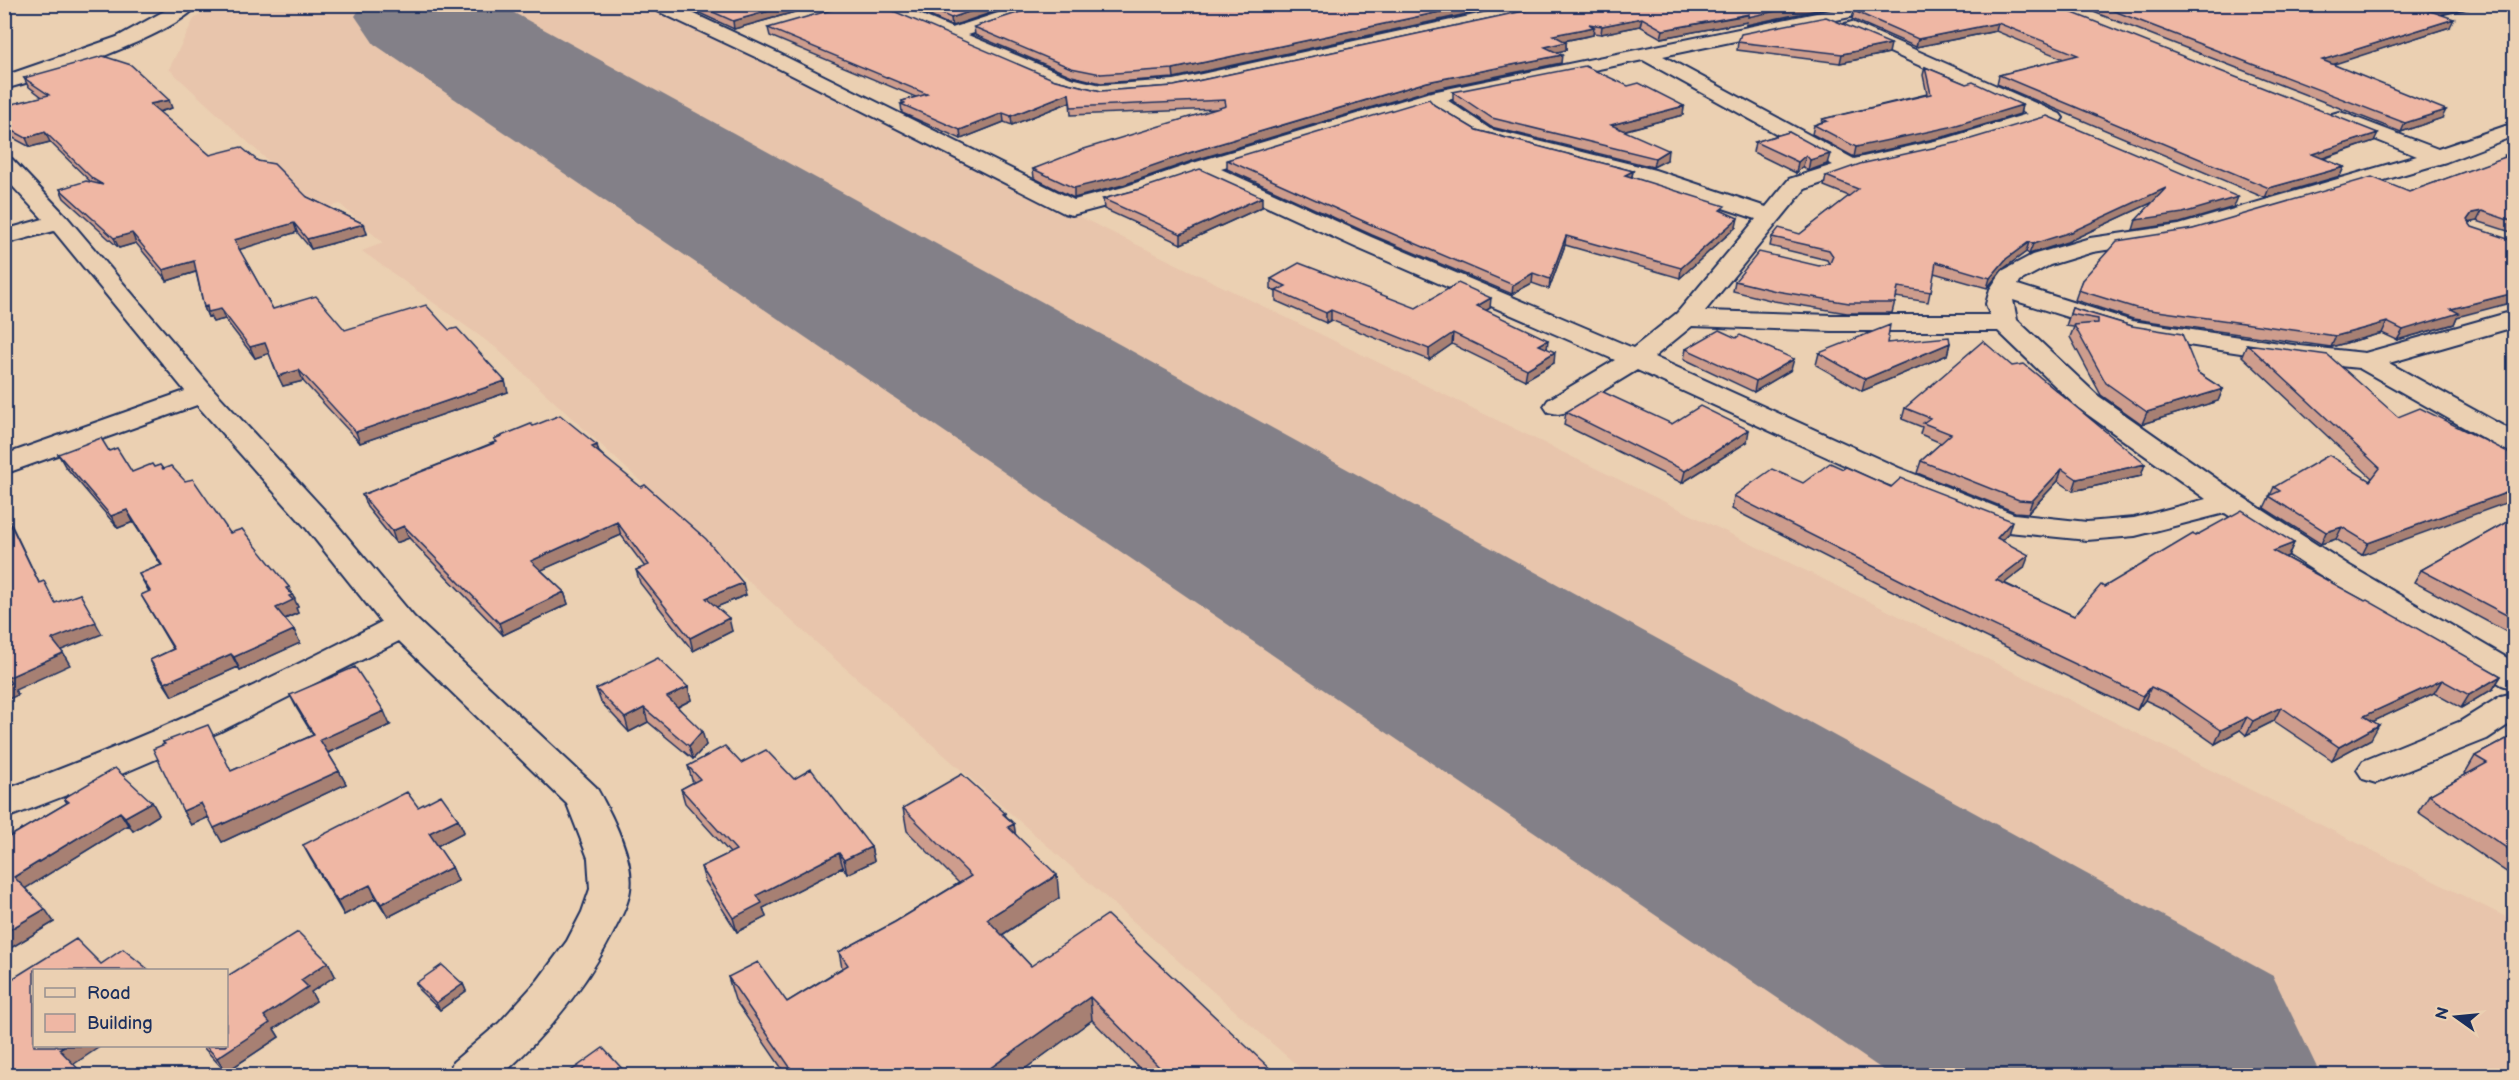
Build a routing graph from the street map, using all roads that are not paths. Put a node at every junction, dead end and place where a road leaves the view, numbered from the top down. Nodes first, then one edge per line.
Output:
1 (190, 4) edge
2 (657, 4) edge
3 (880, 4) edge
4 (1046, 4) edge
5 (1802, 4) edge
6 (1889, 4) edge
7 (1546, 5) edge
8 (1829, 18) junction
9 (762, 31) dead end
10 (951, 34) junction
11 (731, 39) junction
12 (1645, 53) junction
13 (4, 83) edge
14 (1434, 97) junction
15 (2318, 110) edge
16 (2045, 115) junction
17 (2067, 124) edge
18 (2514, 129) edge
19 (2438, 157) junction
20 (4, 164) edge
21 (1851, 166) junction
22 (1201, 168) junction
23 (2230, 194) edge
24 (2263, 208) junction
25 (1771, 216) junction
26 (59, 222) junction
27 (4, 237) edge
28 (2002, 289) junction
29 (1686, 318) junction
30 (2514, 319) edge
31 (2005, 323) junction
32 (1636, 359) junction
33 (2367, 361) junction
34 (202, 394) junction
35 (1558, 406) dead end
36 (2514, 444) edge
37 (4, 465) edge
38 (2230, 502) junction
39 (402, 625) junction
40 (2514, 677) edge
41 (2514, 705) edge
42 (2376, 770) dead end
43 (4, 805) edge
44 (469, 1076) edge

1 - 13 street
2 - 11 street
3 - 10 street
4 - 10 street
5 - 8 street
6 - 8 street
7 - 10 street
8 - 12 street
8 - 16 street
9 - 11 street
11 - 22 street
12 - 14 street
12 - 21 street
14 - 22 street
14 - 25 street
15 - 19 street
16 - 17 street
16 - 21 street
18 - 19 street
19 - 24 street
20 - 26 street
21 - 25 street
22 - 32 street
23 - 24 street
24 - 28 street
25 - 29 street
26 - 27 street
26 - 34 street
28 - 31 street
28 - 33 street
29 - 31 street
29 - 32 street
30 - 33 street
31 - 38 street
32 - 35 street
32 - 38 street
33 - 36 street
34 - 37 street
34 - 39 street
38 - 40 street
39 - 43 street
39 - 44 street
41 - 42 street

